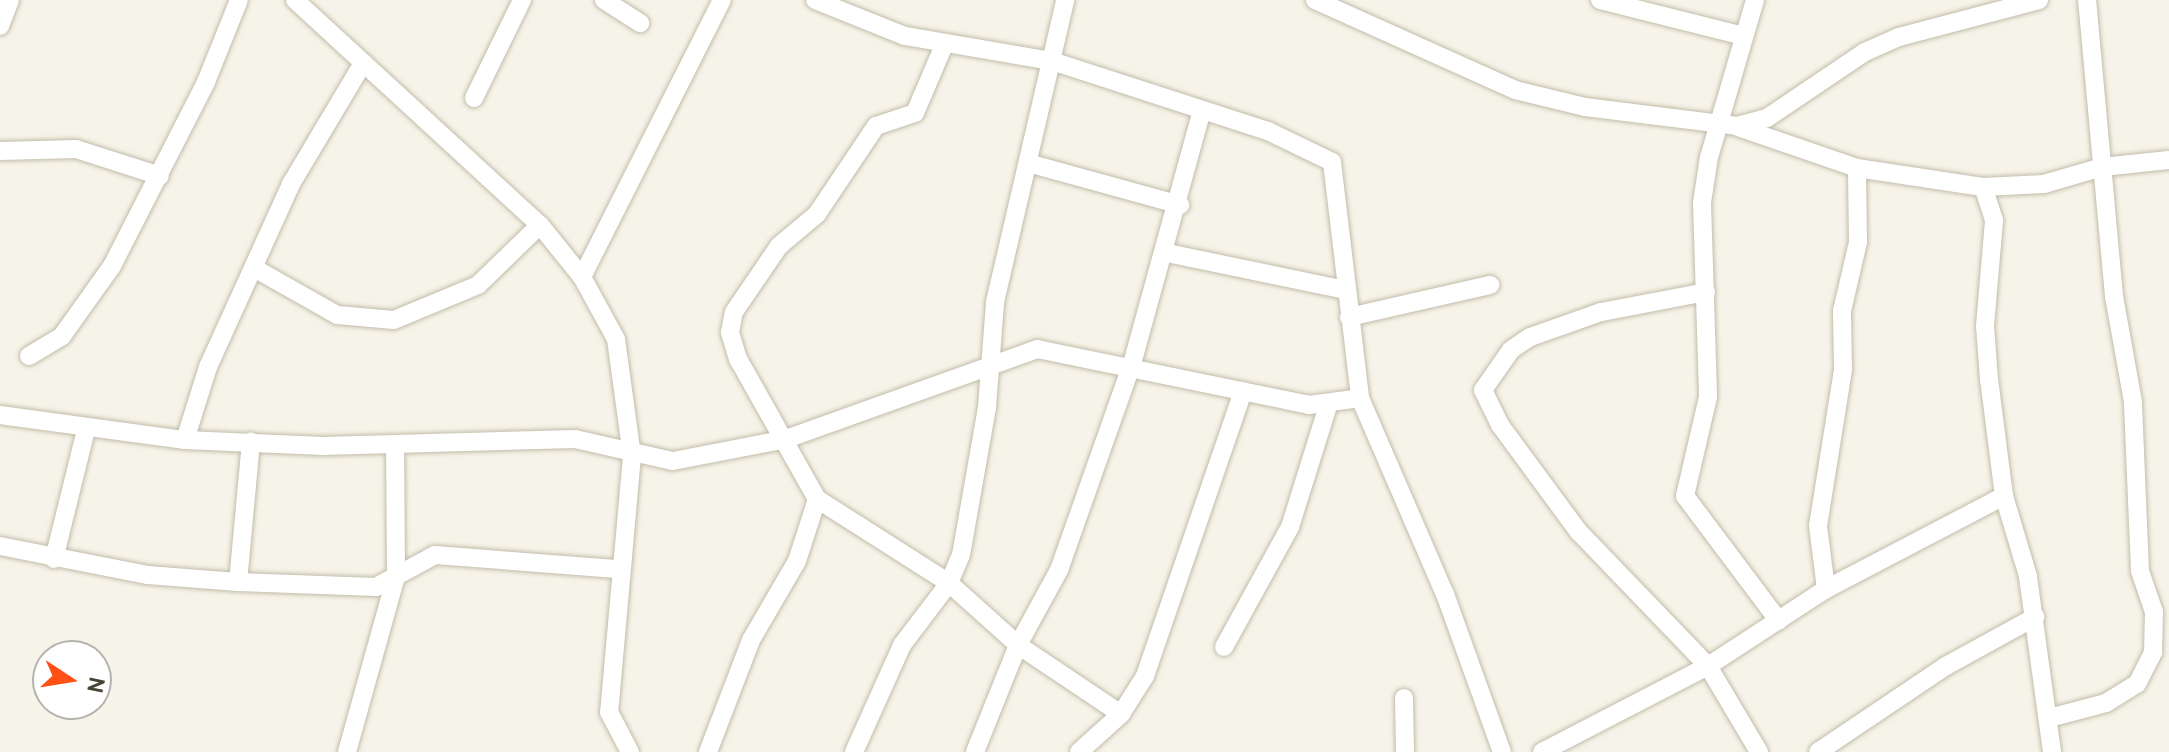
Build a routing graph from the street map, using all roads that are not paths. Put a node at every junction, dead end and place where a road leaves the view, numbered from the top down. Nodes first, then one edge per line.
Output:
1 (10, 0) edge
2 (239, 0) edge
3 (295, 0) edge
4 (522, 0) edge
5 (604, 0) edge
6 (722, 0) edge
7 (815, 0) edge
8 (1315, 0) edge
9 (1600, 0) edge
10 (1755, 0) edge
11 (2039, 0) edge
12 (2087, 0) edge
13 (1061, 1) edge
14 (640, 23) dead end
15 (0, 26) edge
16 (1743, 36) junction
17 (944, 45) junction
18 (1052, 61) junction
19 (363, 63) junction
20 (474, 98) dead end
21 (1202, 110) junction
22 (1717, 125) junction
23 (1737, 126) junction
24 (0, 151) edge
25 (2169, 160) edge
26 (1028, 163) junction
27 (2102, 167) junction
28 (1857, 168) junction
29 (160, 176) junction
30 (1983, 187) junction
31 (1180, 205) junction
32 (540, 225) junction
33 (1167, 253) junction
34 (254, 268) junction
35 (582, 277) junction
36 (1490, 285) dead end
37 (1345, 290) junction
38 (1706, 292) junction
39 (1349, 317) junction
40 (29, 356) dead end
41 (987, 363) junction
42 (1132, 364) junction
43 (1243, 391) junction
44 (1360, 398) junction
45 (1328, 406) junction
46 (0, 415) edge
47 (86, 430) junction
48 (786, 439) junction
49 (185, 440) junction
50 (251, 442) junction
51 (395, 444) junction
52 (632, 456) junction
53 (2004, 496) junction
54 (817, 499) junction
55 (0, 546) edge
56 (54, 559) junction
57 (619, 569) junction
58 (396, 577) junction
59 (238, 582) junction
60 (949, 583) junction
61 (1826, 589) junction
62 (2035, 617) junction
63 (1779, 621) junction
64 (1018, 645) junction
65 (1224, 647) dead end
66 (1708, 666) junction
67 (1404, 698) dead end
68 (1121, 714) junction
69 (2049, 718) junction
70 (623, 751) edge
71 (347, 752) edge
72 (708, 752) edge
73 (854, 752) edge
74 (975, 752) edge
75 (1079, 752) edge
76 (1405, 752) edge
77 (1502, 752) edge
78 (1542, 752) edge
79 (1759, 752) edge
80 (1818, 752) edge
81 (2052, 752) edge

1 - 15 street
2 - 29 street
3 - 19 street
4 - 20 street
5 - 14 street
6 - 35 street
7 - 17 street
8 - 22 street
9 - 16 street
10 - 16 street
11 - 23 street
12 - 27 street
13 - 18 street
16 - 22 street
17 - 18 street
17 - 48 street
18 - 21 street
18 - 26 street
19 - 32 street
19 - 34 street
21 - 31 street
21 - 37 street
22 - 23 street
22 - 38 street
23 - 28 street
24 - 29 street
25 - 27 street
26 - 31 street
26 - 41 street
27 - 30 street
27 - 69 street
28 - 30 street
28 - 61 street
29 - 40 street
30 - 53 street
31 - 33 street
32 - 34 street
32 - 35 street
33 - 37 street
33 - 42 street
34 - 49 street
35 - 52 street
36 - 39 street
37 - 39 street
38 - 63 street
38 - 66 street
39 - 44 street
41 - 42 street
41 - 48 street
41 - 60 street
42 - 43 street
42 - 64 street
43 - 45 street
43 - 68 street
44 - 45 street
44 - 77 street
45 - 65 street
46 - 47 street
47 - 49 street
47 - 56 street
48 - 52 street
48 - 54 street
49 - 50 street
50 - 51 street
50 - 59 street
51 - 52 street
51 - 58 street
52 - 57 street
53 - 61 street
53 - 62 street
54 - 60 street
54 - 72 street
55 - 56 street
56 - 59 street
57 - 58 street
57 - 70 street
58 - 59 street
58 - 71 street
60 - 64 street
60 - 73 street
61 - 63 street
62 - 69 street
62 - 80 street
63 - 66 street
64 - 68 street
64 - 74 street
66 - 78 street
66 - 79 street
67 - 76 street
68 - 75 street
69 - 81 street

